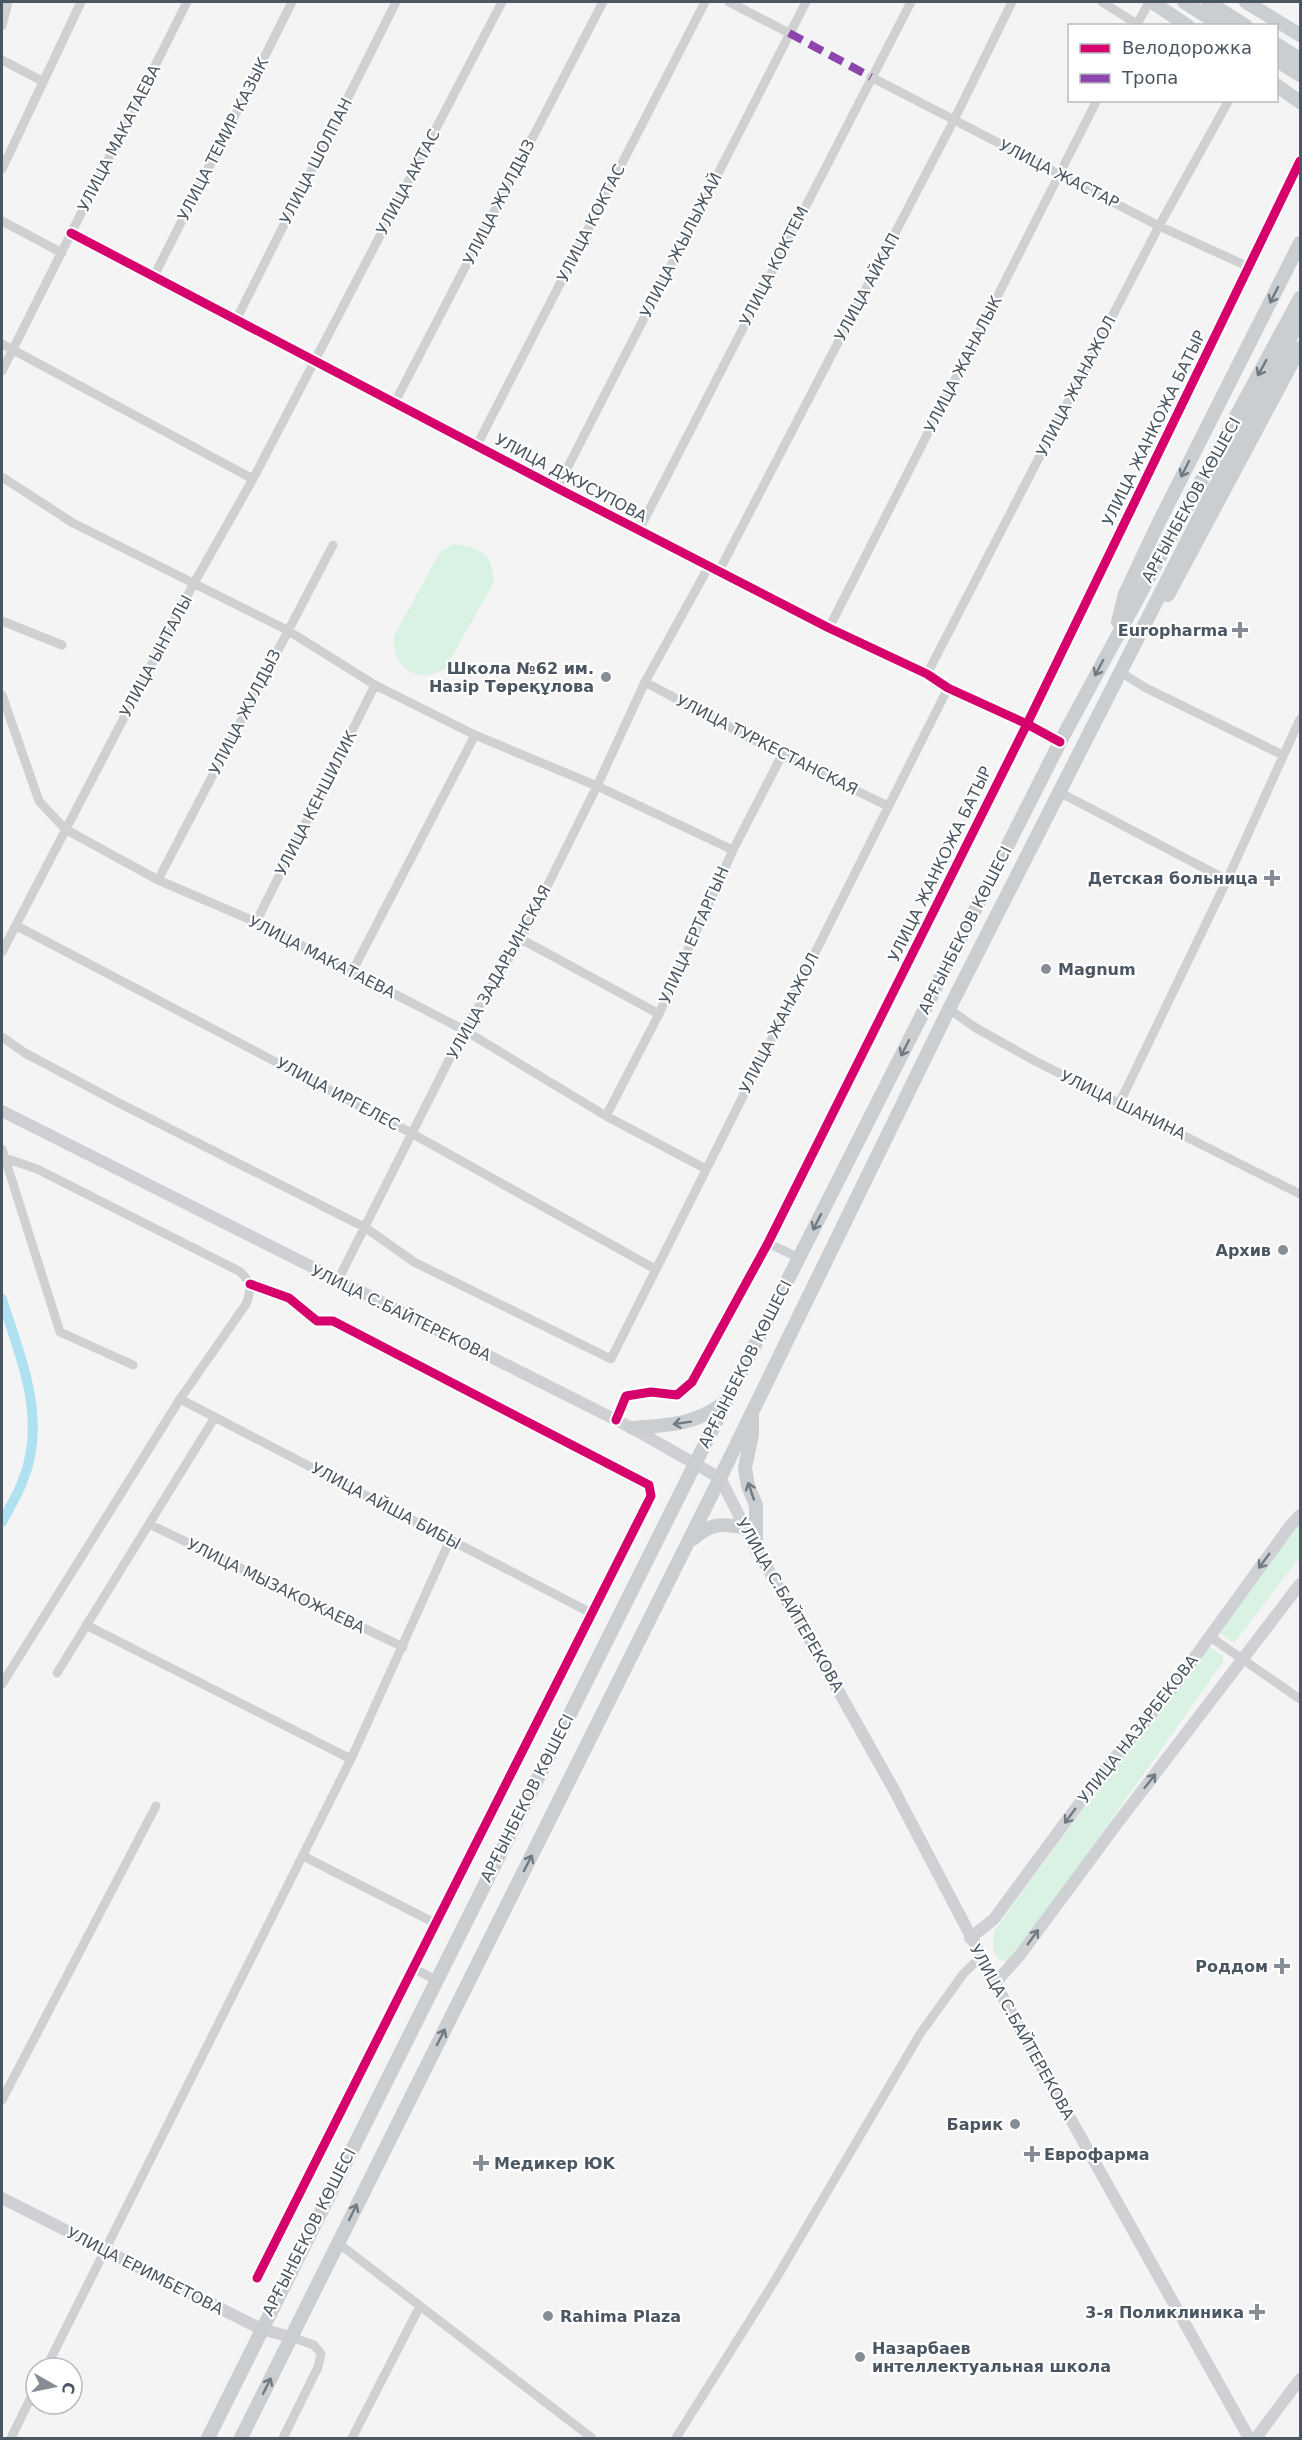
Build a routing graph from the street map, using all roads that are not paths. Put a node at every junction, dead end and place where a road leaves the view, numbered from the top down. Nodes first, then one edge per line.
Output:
1 (8, 2) edge
2 (81, 2) edge
3 (187, 2) edge
4 (292, 2) edge
5 (396, 2) edge
6 (502, 2) edge
7 (603, 2) edge
8 (705, 2) edge
9 (729, 2) edge
10 (806, 2) edge
11 (911, 2) edge
12 (1012, 2) edge
13 (1102, 2) edge
14 (1150, 2) edge
15 (1184, 2) edge
16 (1208, 2) edge
17 (1246, 2) edge
18 (1135, 24) edge
19 (1138, 24) edge
20 (1185, 24) edge
21 (1219, 24) edge
22 (1243, 24) edge
23 (2, 26) edge
24 (789, 33) junction
25 (1300, 35) edge
26 (1278, 45) edge
27 (1300, 59) edge
28 (2, 60) edge
29 (1278, 61) edge
30 (1300, 75) edge
31 (870, 78) junction
32 (42, 81) junction
33 (1278, 87) edge
34 (1096, 102) edge
35 (1228, 102) edge
36 (1300, 102) edge
37 (954, 120) junction
38 (1300, 162) edge
39 (2, 169) edge
40 (1059, 174) junction
41 (2, 221) edge
42 (1159, 226) junction
43 (71, 233) junction
44 (1300, 243) edge
45 (62, 253) junction
46 (1249, 267) junction
47 (154, 276) junction
48 (1300, 298) edge
49 (1300, 319) edge
50 (236, 320) junction
51 (2, 344) edge
52 (1300, 348) edge
53 (12, 349) junction
54 (314, 362) junction
55 (2, 371) edge
56 (395, 402) junction
57 (477, 445) junction
58 (2, 477) edge
59 (253, 479) junction
60 (557, 488) junction
61 (639, 530) junction
62 (333, 545) dead end
63 (709, 566) junction
64 (719, 571) junction
65 (194, 585) junction
66 (2, 621) edge
67 (829, 628) junction
68 (287, 630) junction
69 (1114, 641) junction
70 (62, 645) dead end
71 (1133, 646) junction
72 (1120, 672) junction
73 (927, 674) junction
74 (645, 682) junction
75 (375, 685) junction
76 (948, 688) junction
77 (2, 695) edge
78 (1300, 719) edge
79 (1027, 724) junction
80 (475, 735) junction
81 (1060, 742) junction
82 (782, 754) junction
83 (1283, 755) junction
84 (597, 786) junction
85 (1059, 792) junction
86 (888, 807) junction
87 (65, 829) junction
88 (733, 850) junction
89 (158, 880) junction
90 (1227, 880) junction
91 (256, 922) junction
92 (17, 926) junction
93 (521, 939) junction
94 (2, 952) edge
95 (352, 972) junction
96 (949, 1009) junction
97 (659, 1014) junction
98 (464, 1030) junction
99 (2, 1037) edge
100 (1120, 1102) junction
101 (2, 1111) edge
102 (606, 1116) junction
103 (412, 1134) junction
104 (3, 1154) edge
105 (706, 1169) junction
106 (1300, 1194) edge
107 (366, 1228) junction
108 (768, 1243) junction
109 (798, 1258) junction
110 (655, 1269) junction
111 (337, 1282) junction
112 (250, 1284) junction
113 (133, 1365) dead end
114 (180, 1399) junction
115 (726, 1401) junction
116 (752, 1414) junction
117 (215, 1417) junction
118 (616, 1420) junction
119 (632, 1428) junction
120 (695, 1464) junction
121 (720, 1479) junction
122 (1300, 1515) edge
123 (149, 1524) junction
124 (745, 1528) junction
125 (450, 1540) junction
126 (687, 1545) junction
127 (756, 1549) junction
128 (1300, 1584) edge
129 (591, 1614) junction
130 (86, 1625) junction
131 (1209, 1636) junction
132 (403, 1647) junction
133 (1243, 1661) junction
134 (57, 1672) dead end
135 (2, 1684) edge
136 (1300, 1699) edge
137 (351, 1759) junction
138 (156, 1806) dead end
139 (303, 1856) junction
140 (435, 1923) junction
141 (970, 1938) junction
142 (981, 1957) junction
143 (413, 1968) junction
144 (436, 1980) junction
145 (996, 1982) junction
146 (2, 2100) edge
147 (2, 2198) edge
148 (338, 2243) junction
149 (104, 2251) junction
150 (257, 2278) dead end
151 (420, 2306) junction
152 (261, 2329) junction
153 (291, 2337) junction
154 (52, 2356) edge
155 (1300, 2379) edge
156 (24, 2411) edge
157 (10, 2439) edge
158 (208, 2439) edge
159 (241, 2439) edge
160 (283, 2439) edge
161 (352, 2439) edge
162 (592, 2439) edge
163 (676, 2439) edge
164 (1249, 2439) edge
165 (1256, 2439) edge

1 - 23 street
2 - 32 street
3 - 43 street, УЛИЦА МАКАТАЕВА
4 - 47 street, УЛИЦА ТЕМИР КАЗЫК
5 - 50 street, УЛИЦА ШОЛПАН
6 - 54 street, УЛИЦА АКТАС
7 - 56 street, УЛИЦА ЖУЛДЫЗ
8 - 57 street, УЛИЦА КОКТАС
9 - 24 street
10 - 24 street, УЛИЦА ЖЫЛЫЖАЙ
11 - 31 street, УЛИЦА КОКТЕМ
12 - 37 street, УЛИЦА АЙКАП
13 - 18 street
14 - 19 street
14 - 20 main road
15 - 21 main road
16 - 22 main road
17 - 25 main road
24 - 60 street, УЛИЦА ЖЫЛЫЖАЙ
26 - 27 main road
28 - 32 street
29 - 30 main road
31 - 37 street, УЛИЦА ЖАСТАР
31 - 61 street, УЛИЦА КОКТЕМ
32 - 39 street
33 - 36 main road
34 - 40 street, УЛИЦА ЖАНАЛЫК
35 - 42 street, УЛИЦА ЖАНАЖОЛ
37 - 40 street, УЛИЦА ЖАСТАР
37 - 64 street, УЛИЦА АЙКАП
38 - 46 street, УЛИЦА ЖАНКОЖА БАТЫР
40 - 42 street, УЛИЦА ЖАСТАР
40 - 67 street, УЛИЦА ЖАНАЛЫК
41 - 45 street
42 - 46 street, УЛИЦА ЖАСТАР
42 - 73 street, УЛИЦА ЖАНАЖОЛ
43 - 45 street, УЛИЦА МАКАТАЕВА
43 - 47 street, УЛИЦА ДЖУСУПОВА
44 -> 69 main road
45 - 53 street, УЛИЦА МАКАТАЕВА
46 - 79 street, УЛИЦА ЖАНКОЖА БАТЫР
47 - 50 street, УЛИЦА ДЖУСУПОВА
48 -> 69 main road, АРҒЫНБЕКОВ КӨШЕСІ
49 - 71 main road, АРҒЫНБЕКОВ КӨШЕСІ
50 - 54 street, УЛИЦА ДЖУСУПОВА
51 - 53 street
52 - 71 main road
53 - 55 street, УЛИЦА МАКАТАЕВА
53 - 59 street
54 - 56 street, УЛИЦА ДЖУСУПОВА
54 - 59 street, УЛИЦА ЫНТАЛЫ
56 - 57 street, УЛИЦА ДЖУСУПОВА
57 - 60 street, УЛИЦА ДЖУСУПОВА
58 - 65 street
59 - 65 street, УЛИЦА ЫНТАЛЫ
60 - 61 street, УЛИЦА ДЖУСУПОВА
61 - 63 street, УЛИЦА ДЖУСУПОВА
62 - 68 street, УЛИЦА ЖУЛДЫЗ
63 - 64 street, УЛИЦА ДЖУСУПОВА
63 - 74 street, УЛИЦА ЗАДАРЬИНСКАЯ
64 - 67 street, УЛИЦА ДЖУСУПОВА
65 - 68 street
65 - 87 street, УЛИЦА ЫНТАЛЫ
66 - 70 street
67 - 73 street, УЛИЦА ДЖУСУПОВА
68 - 75 street
68 - 89 street, УЛИЦА ЖУЛДЫЗ
69 -> 81 main road, АРҒЫНБЕКОВ КӨШЕСІ
71 - 72 main road, АРҒЫНБЕКОВ КӨШЕСІ
72 - 83 street
72 - 85 main road, АРҒЫНБЕКОВ КӨШЕСІ
73 - 76 street, УЛИЦА ДЖУСУПОВА
74 - 82 street, УЛИЦА ТУРКЕСТАНСКАЯ
74 - 84 street, УЛИЦА ЗАДАРЬИНСКАЯ
75 - 80 street
75 - 91 street, УЛИЦА КЕНШИЛИК
76 - 79 street, УЛИЦА ДЖУСУПОВА
76 - 86 street, УЛИЦА ЖАНАЖОЛ
77 - 87 street, УЛИЦА МАКАТАЕВА
78 - 83 street
79 - 81 street, УЛИЦА ДЖУСУПОВА
79 - 108 street, УЛИЦА ЖАНКОЖА БАТЫР
80 - 84 street
80 - 95 street
81 -> 109 main road, АРҒЫНБЕКОВ КӨШЕСІ
82 - 86 street, УЛИЦА ТУРКЕСТАНСКАЯ
82 - 88 street, УЛИЦА ЕРТАРГЫН
83 - 90 street
84 - 88 street
84 - 93 street, УЛИЦА ЗАДАРЬИНСКАЯ
85 - 90 street
85 - 96 main road, АРҒЫНБЕКОВ КӨШЕСІ
86 - 105 street, УЛИЦА ЖАНАЖОЛ
87 - 89 street, УЛИЦА МАКАТАЕВА
87 - 92 street, УЛИЦА ЫНТАЛЫ
88 - 97 street, УЛИЦА ЕРТАРГЫН
89 - 91 street, УЛИЦА МАКАТАЕВА
90 - 100 street
91 - 95 street, УЛИЦА МАКАТАЕВА
92 - 94 street, УЛИЦА ЫНТАЛЫ
92 - 103 street, УЛИЦА ИРГЕЛЕС
93 - 97 street
93 - 98 street, УЛИЦА ЗАДАРЬИНСКАЯ
95 - 98 street, УЛИЦА МАКАТАЕВА
96 - 100 street, УЛИЦА ШАНИНА
96 - 116 main road, АРҒЫНБЕКОВ КӨШЕСІ
97 - 102 street, УЛИЦА ЕРТАРГЫН
98 - 102 street, УЛИЦА МАКАТАЕВА
98 - 103 street, УЛИЦА ЗАДАРЬИНСКАЯ
99 - 107 street
100 - 106 street, УЛИЦА ШАНИНА
101 - 111 main road, УЛИЦА С.БАЙТЕРЕКОВА
102 - 105 street, УЛИЦА МАКАТАЕВА
103 - 107 street, УЛИЦА ЗАДАРЬИНСКАЯ
103 - 110 street, УЛИЦА ИРГЕЛЕС
104 - 112 street
104 - 113 street
105 - 110 street, УЛИЦА ЖАНАЖОЛ
107 - 110 street, УЛИЦА ЖАНАЖОЛ
107 - 111 street, УЛИЦА ЗАДАРЬИНСКАЯ
108 - 109 street
108 - 118 street, УЛИЦА ЖАНКОЖА БАТЫР
109 - 115 main road, АРҒЫНБЕКОВ КӨШЕСІ
111 - 118 main road, УЛИЦА С.БАЙТЕРЕКОВА
112 - 114 street
112 - 129 street
114 - 117 street, УЛИЦА АЙША БИБЫ
114 - 135 street
115 -> 119 main road
115 - 120 main road, АРҒЫНБЕКОВ КӨШЕСІ
116 - 121 main road, АРҒЫНБЕКОВ КӨШЕСІ
127 -> 116 main road
117 - 123 street
117 - 125 street, УЛИЦА АЙША БИБЫ
118 - 119 main road, УЛИЦА С.БАЙТЕРЕКОВА
119 - 120 main road, УЛИЦА С.БАЙТЕРЕКОВА
120 - 121 main road, УЛИЦА С.БАЙТЕРЕКОВА
120 - 144 main road, АРҒЫНБЕКОВ КӨШЕСІ
121 - 124 main road, УЛИЦА С.БАЙТЕРЕКОВА
121 - 126 main road, АРҒЫНБЕКОВ КӨШЕСІ
122 -> 131 main road, УЛИЦА НАЗАРБЕКОВА
123 - 130 street
123 - 132 street, УЛИЦА МЫЗАКОЖАЕВА
124 - 126 main road
124 - 127 main road, УЛИЦА С.БАЙТЕРЕКОВА
125 - 129 street, УЛИЦА АЙША БИБЫ
125 - 132 street
148 -> 126 main road, АРҒЫНБЕКОВ КӨШЕСІ
127 - 141 main road, УЛИЦА С.БАЙТЕРЕКОВА
128 - 133 main road
129 - 140 street
130 - 134 street
130 - 137 street
131 - 133 street
131 -> 141 main road, УЛИЦА НАЗАРБЕКОВА
132 - 137 street
133 - 136 street
145 -> 133 main road
137 - 139 street
138 - 146 street
139 - 140 street
139 - 149 street
140 - 143 street
141 - 142 main road, УЛИЦА С.БАЙТЕРЕКОВА
142 - 145 main road, УЛИЦА С.БАЙТЕРЕКОВА
142 - 163 street
143 - 144 street
143 - 150 street
144 - 152 main road, АРҒЫНБЕКОВ КӨШЕСІ
145 - 164 main road, УЛИЦА С.БАЙТЕРЕКОВА
147 - 149 main road, УЛИЦА ЕРИМБЕТОВА
148 - 151 street
148 - 153 main road, АРҒЫНБЕКОВ КӨШЕСІ
149 - 152 main road, УЛИЦА ЕРИМБЕТОВА
149 - 154 street
151 - 161 street
151 - 162 street
152 - 153 main road, УЛИЦА ЕРИМБЕТОВА
152 - 158 main road, АРҒЫНБЕКОВ КӨШЕСІ
159 -> 153 main road, АРҒЫНБЕКОВ КӨШЕСІ
153 - 160 street
155 - 165 main road
156 - 157 street

